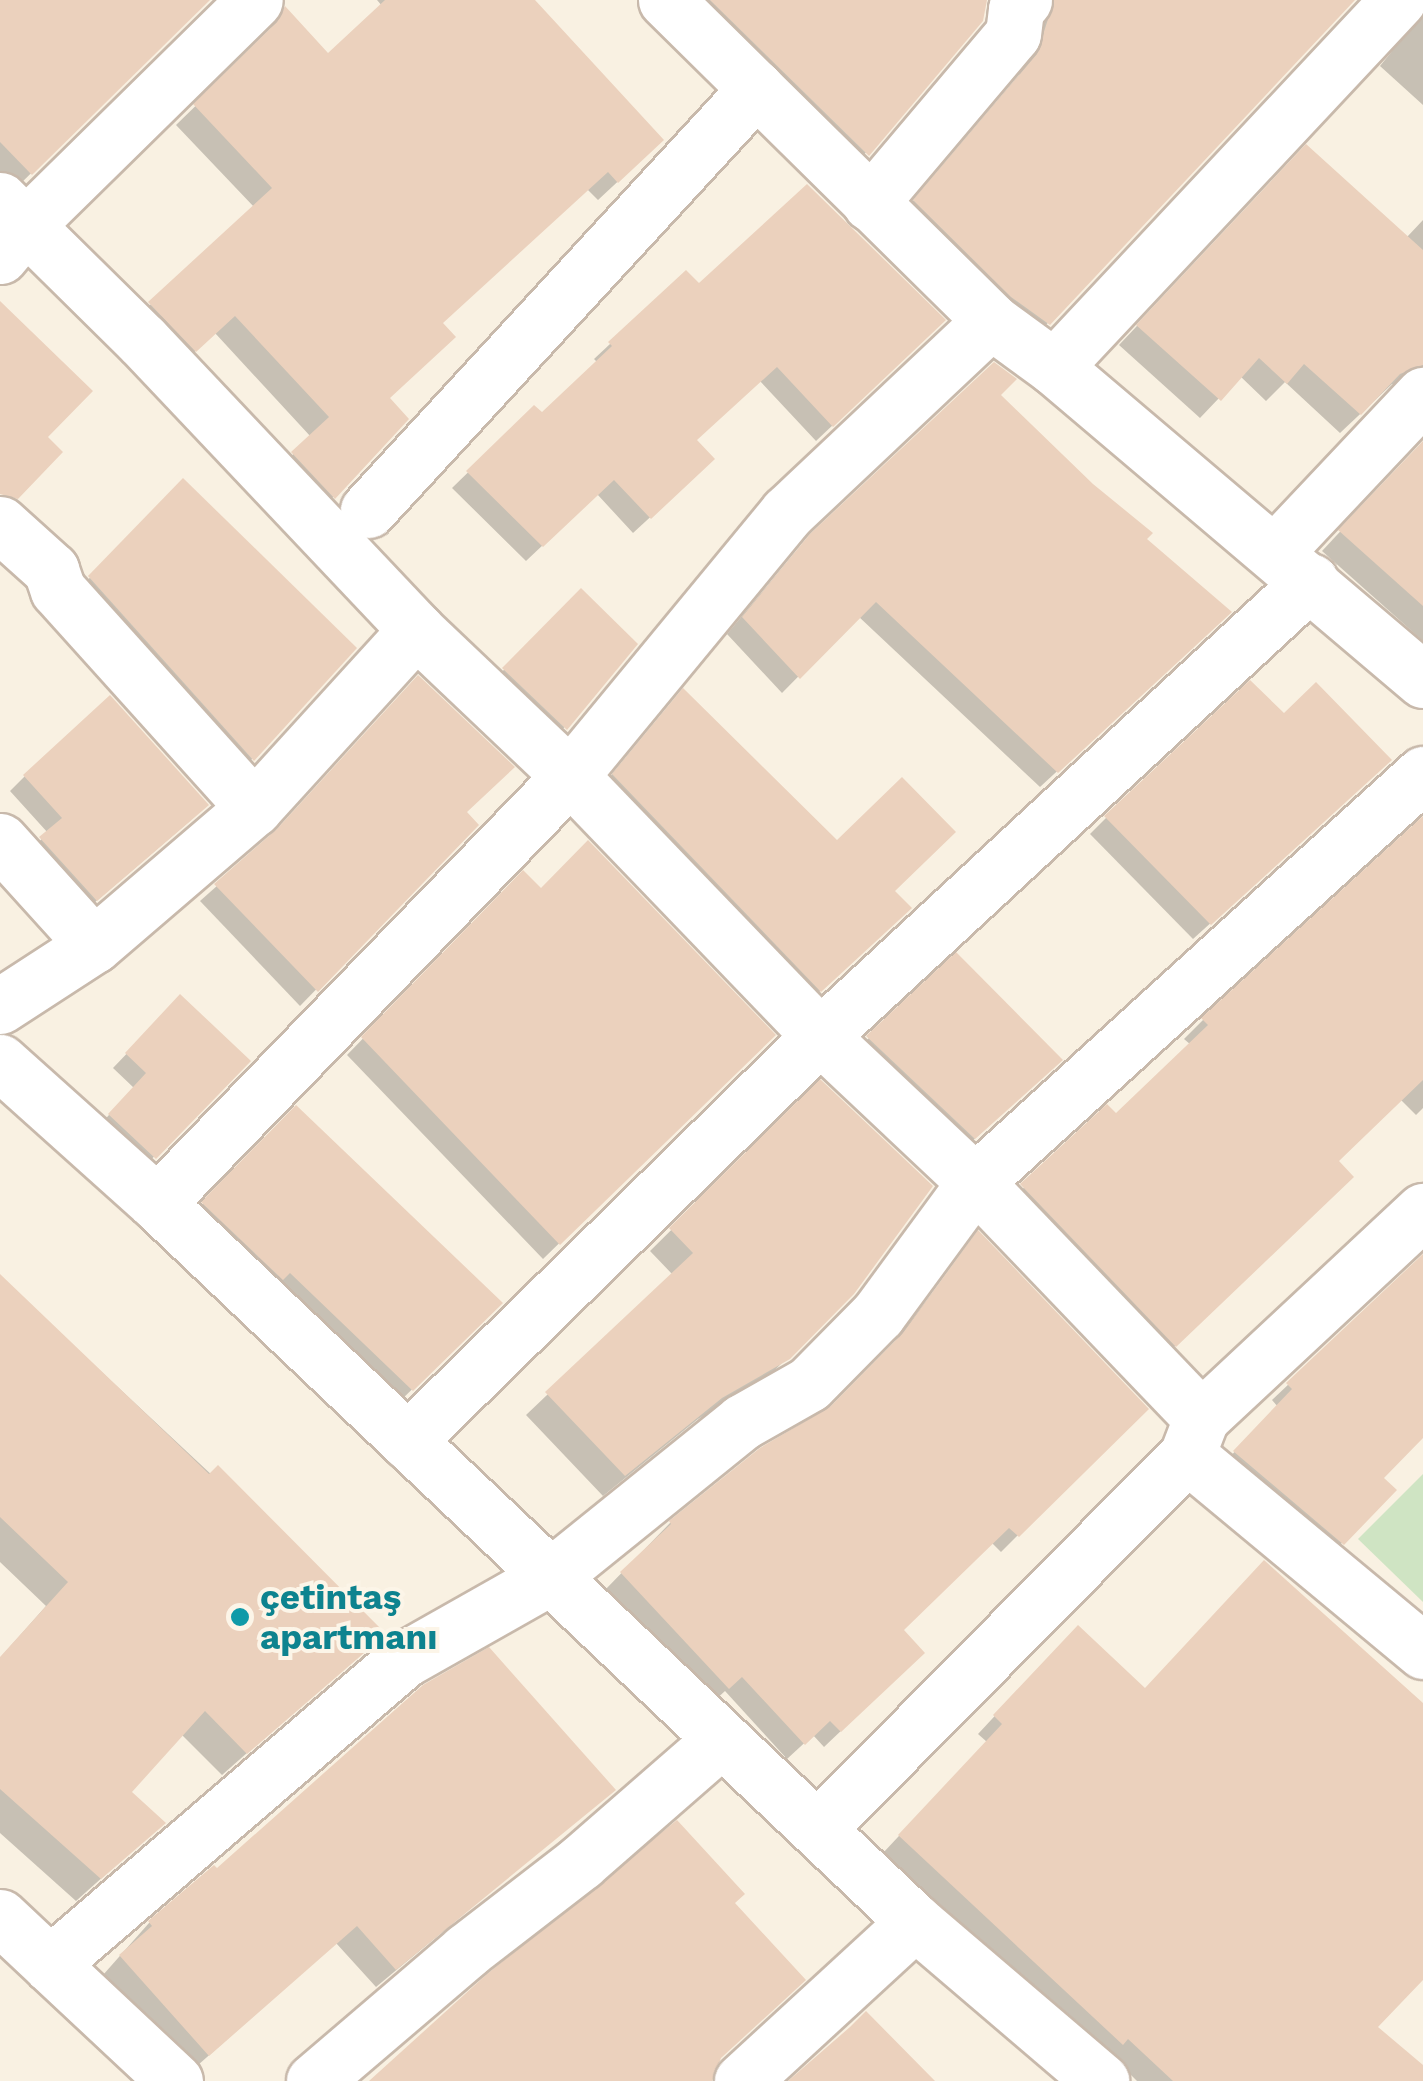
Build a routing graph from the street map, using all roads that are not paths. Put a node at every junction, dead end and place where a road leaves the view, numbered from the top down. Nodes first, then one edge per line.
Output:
1 (254, 0) edge
2 (666, 0) edge
3 (1024, 0) edge
4 (1398, 0) edge
5 (756, 90) junction
6 (870, 203) junction
7 (8, 228) edge
8 (991, 321) junction
9 (1054, 367) junction
10 (1423, 395) edge
11 (368, 510) dead end
12 (0, 524) edge
13 (1293, 566) junction
14 (416, 630) junction
15 (1423, 680) edge
16 (1423, 774) edge
17 (570, 776) junction
18 (254, 808) junction
19 (0, 840) edge
20 (94, 946) junction
21 (0, 1006) edge
22 (820, 1036) junction
23 (0, 1062) edge
24 (975, 1182) junction
25 (158, 1203) junction
26 (1423, 1211) edge
27 (1194, 1437) junction
28 (407, 1441) junction
29 (550, 1578) junction
30 (1423, 1651) edge
31 (721, 1740) junction
32 (817, 1829) junction
33 (0, 1917) edge
34 (915, 1922) junction
35 (50, 1964) junction
36 (175, 2081) edge
37 (314, 2081) edge
38 (742, 2081) edge
39 (1102, 2081) edge

1 - 7 street
2 - 5 street
3 - 6 street
4 - 9 street
5 - 6 street
5 - 11 street
6 - 8 street
7 - 14 street
8 - 9 street
8 - 17 street
9 - 13 street
10 - 13 street
12 - 18 street
13 - 15 street
13 - 22 street
14 - 17 street
14 - 18 street
16 - 24 street
17 - 22 street
17 - 25 street
18 - 20 street
19 - 20 street
20 - 21 street
22 - 24 street
22 - 28 street
23 - 25 street
24 - 27 street
24 - 29 street
25 - 28 street
26 - 27 street
27 - 30 street
27 - 32 street
28 - 29 street
29 - 31 street
29 - 35 street
31 - 32 street
31 - 37 street
32 - 34 street
33 - 35 street
34 - 38 street
34 - 39 street
35 - 36 street

